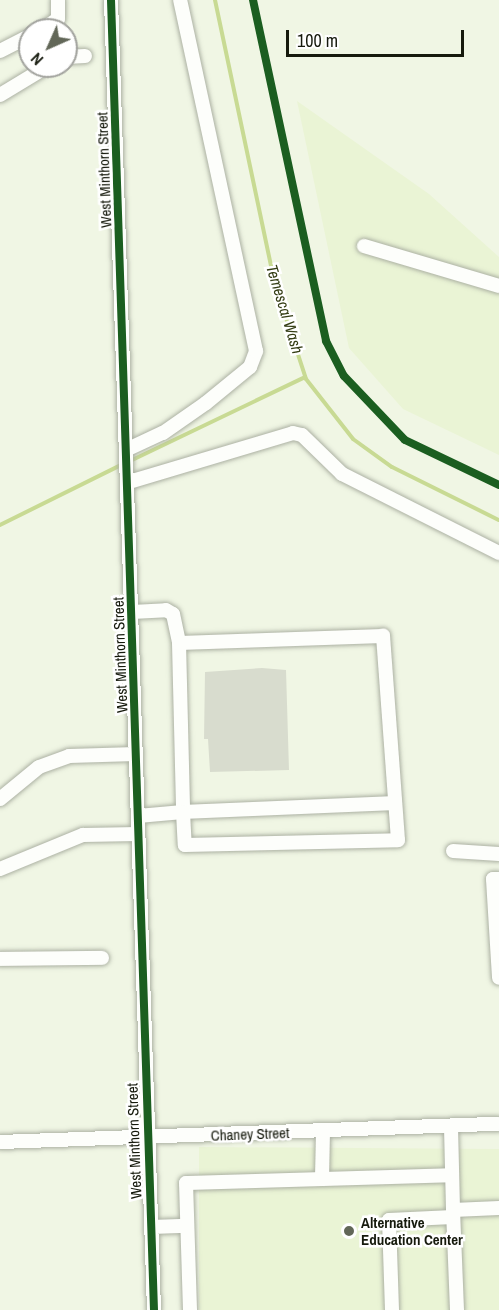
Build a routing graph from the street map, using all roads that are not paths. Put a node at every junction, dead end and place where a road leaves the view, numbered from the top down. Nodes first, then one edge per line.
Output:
1 (58, 0) edge
2 (111, 0) edge
3 (180, 0) edge
4 (57, 18) edge
5 (18, 42) edge
6 (0, 51) edge
7 (78, 56) edge
8 (85, 56) dead end
9 (28, 78) edge
10 (0, 95) edge
11 (364, 246) dead end
12 (499, 286) edge
13 (128, 449) junction
14 (129, 488) junction
15 (499, 553) edge
16 (132, 612) junction
17 (179, 643) junction
18 (136, 754) junction
19 (0, 799) edge
20 (395, 803) junction
21 (183, 812) junction
22 (138, 816) junction
23 (138, 834) junction
24 (453, 851) dead end
25 (499, 854) edge
26 (0, 868) edge
27 (499, 879) edge
28 (102, 958) dead end
29 (0, 959) edge
30 (499, 978) edge
31 (499, 1124) edge
32 (451, 1127) junction
33 (323, 1131) junction
34 (146, 1137) junction
35 (0, 1142) edge
36 (452, 1175) junction
37 (322, 1179) junction
38 (499, 1208) edge
39 (453, 1214) junction
40 (187, 1226) junction
41 (150, 1227) junction
42 (154, 1310) edge
43 (190, 1310) edge
44 (392, 1310) edge
45 (457, 1310) edge

1 - 4 street
2 - 13 street, West Minthorn Street
3 - 13 street
5 - 6 street
7 - 8 street
9 - 10 street
11 - 12 street
13 - 14 street, West Minthorn Street
14 - 15 street
14 - 16 street, West Minthorn Street
16 - 17 street
16 - 18 street, West Minthorn Street
17 - 20 street
17 - 21 street
18 - 19 street
18 - 22 street, West Minthorn Street
20 - 21 street
20 - 21 street
21 - 22 street
22 - 23 street, West Minthorn Street
23 - 26 street
23 - 34 street, West Minthorn Street
24 - 25 street
27 - 30 street
28 - 29 street
31 - 32 street, Chaney Street
32 - 33 street, Chaney Street
32 - 36 street
33 - 34 street, Chaney Street
33 - 37 street
34 - 35 street, Chaney Street
34 - 41 street, West Minthorn Street
36 - 37 street
36 - 39 street
37 - 40 street
38 - 39 street
39 - 44 street
39 - 45 street
40 - 41 street
40 - 43 street
41 - 42 street, West Minthorn Street

